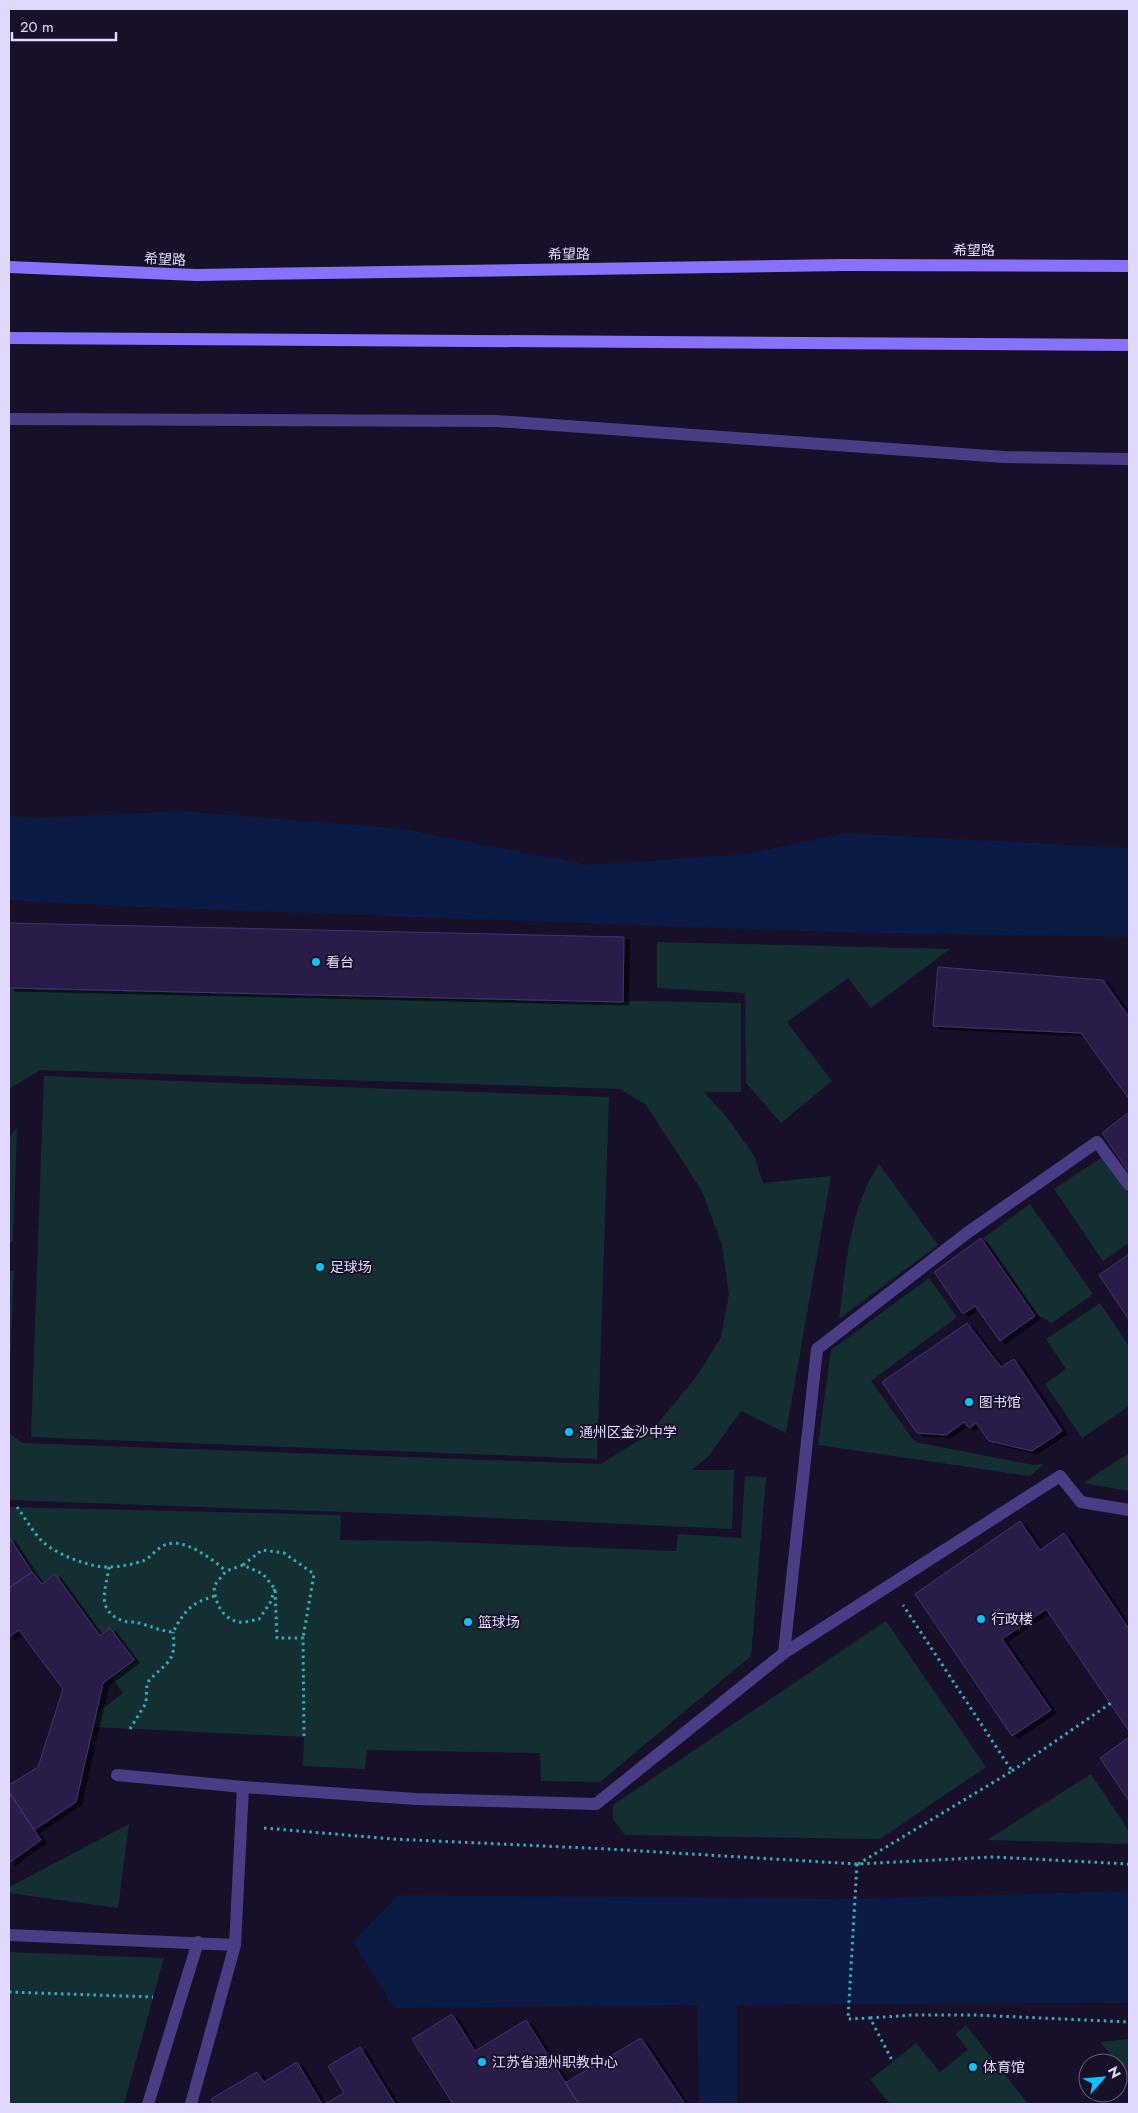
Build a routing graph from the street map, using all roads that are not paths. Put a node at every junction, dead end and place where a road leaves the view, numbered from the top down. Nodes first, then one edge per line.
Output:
1 (1129, 266) edge
2 (9, 267) edge
3 (9, 338) edge
4 (1129, 345) edge
5 (9, 419) edge
6 (1129, 459) edge
7 (1129, 1185) edge
8 (1129, 1510) edge
9 (784, 1653) junction
10 (117, 1775) dead end
11 (243, 1787) junction
12 (9, 1935) edge
13 (198, 1942) junction
14 (236, 1945) junction
15 (148, 2104) edge
16 (191, 2104) edge

1 - 2 main road, 希望路
3 - 4 main road
5 - 6 street
7 - 9 street
8 - 9 street
9 - 11 street
10 - 11 street
11 - 14 street
12 - 13 street
13 - 14 street
13 - 15 street
14 - 16 street

